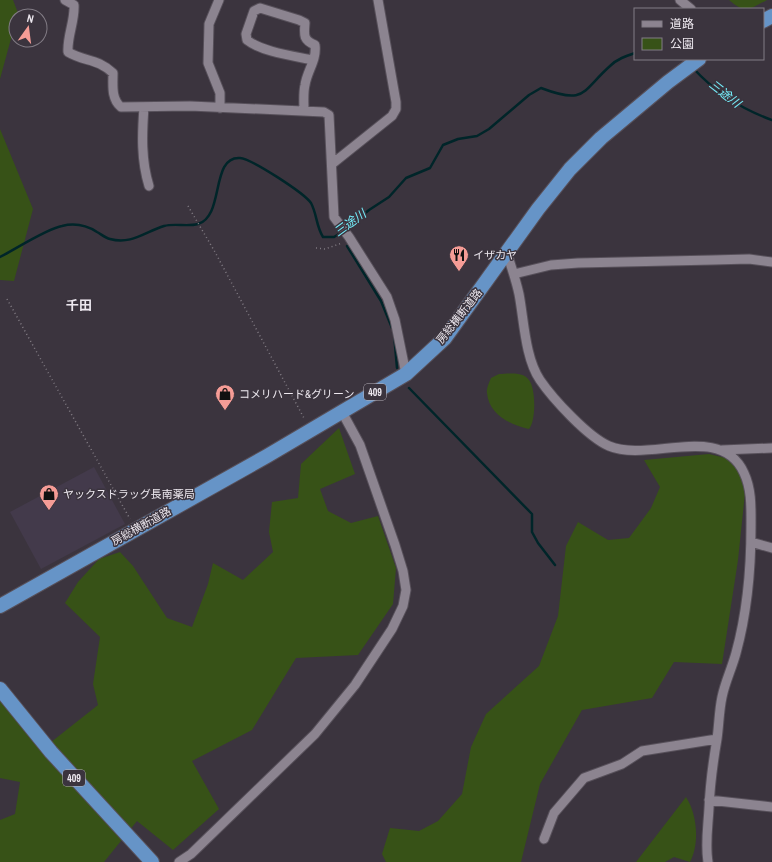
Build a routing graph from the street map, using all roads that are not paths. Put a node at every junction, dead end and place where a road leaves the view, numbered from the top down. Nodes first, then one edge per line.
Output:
1 (219, 0) edge
2 (378, 0) edge
3 (680, 0) edge
4 (71, 2) edge
5 (690, 8) edge
6 (313, 60) junction
7 (698, 60) edge
8 (144, 107) junction
9 (220, 108) junction
10 (304, 111) junction
11 (332, 164) junction
12 (149, 186) dead end
13 (507, 253) junction
14 (772, 262) edge
15 (514, 274) junction
16 (406, 374) junction
17 (342, 412) junction
18 (772, 448) edge
19 (722, 450) junction
20 (751, 542) junction
21 (772, 548) edge
22 (0, 606) edge
23 (0, 689) edge
24 (717, 739) junction
25 (709, 800) junction
26 (772, 807) edge
27 (544, 840) dead end
28 (152, 862) edge
29 (179, 862) edge
30 (708, 862) edge

1 - 9 street
2 - 11 street
3 - 5 street
4 - 8 street
6 - 6 street
6 - 10 street
7 - 13 highway, 房総横断道路 / 409
8 - 9 street
8 - 12 street
9 - 10 street
10 - 11 street
11 - 16 street
13 - 15 street
13 - 16 highway, 房総横断道路 / 409
14 - 15 street
15 - 19 street
16 - 17 highway, 房総横断道路 / 409
17 - 22 highway, 房総横断道路 / 409
17 - 29 street
18 - 19 street
19 - 20 street
20 - 21 street
20 - 24 street
23 - 28 highway, 409
24 - 25 street
24 - 27 street
25 - 26 street
25 - 30 street

